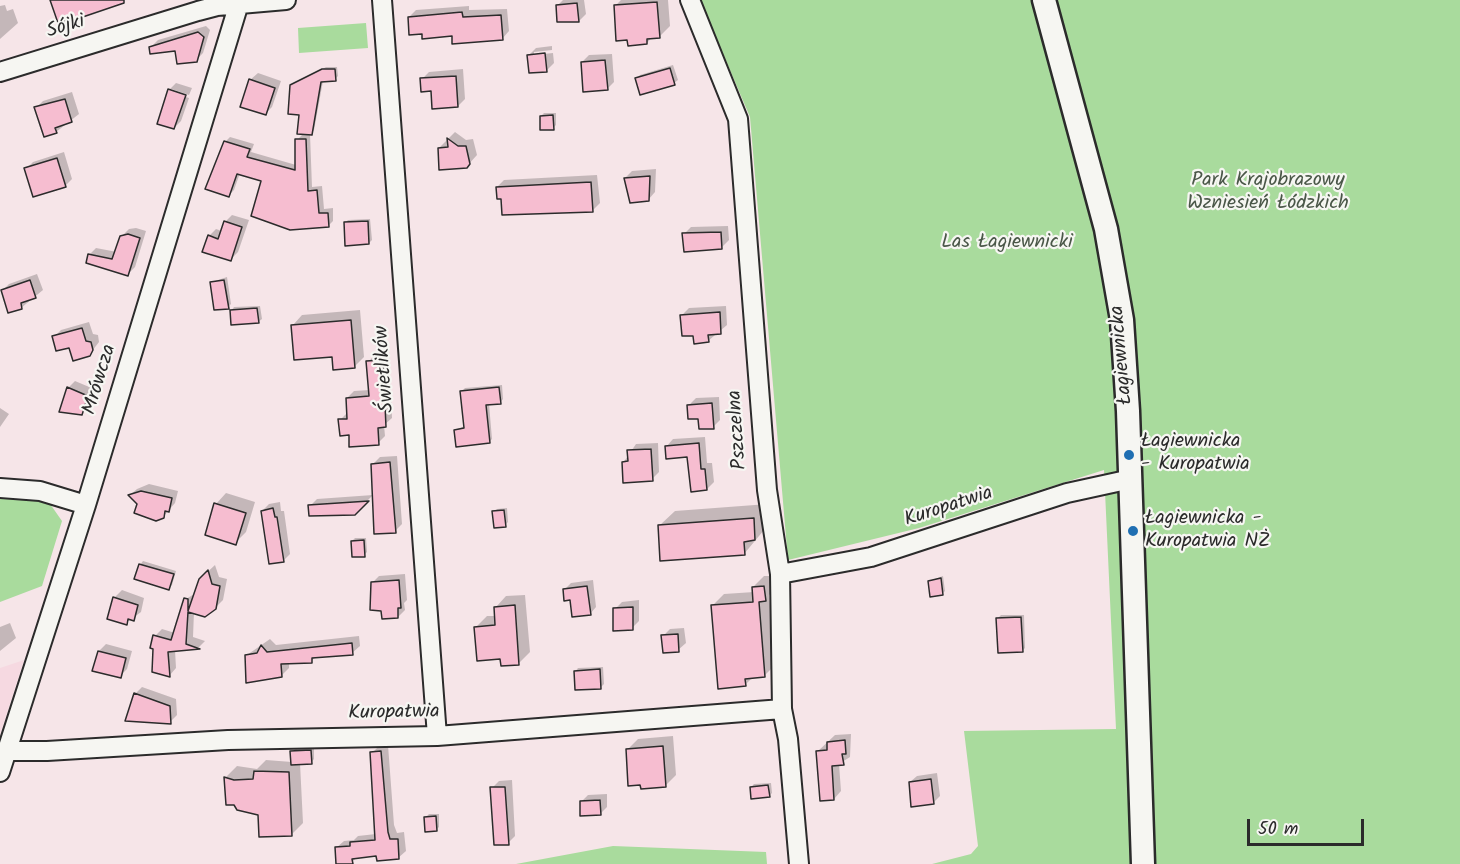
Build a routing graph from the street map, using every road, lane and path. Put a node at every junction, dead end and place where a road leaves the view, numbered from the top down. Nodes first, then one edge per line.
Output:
1 (286, 0) edge
2 (382, 0) edge
3 (690, 0) edge
4 (1044, 0) edge
5 (239, 2) edge
6 (0, 72) edge
7 (1131, 479) junction
8 (0, 488) edge
9 (86, 505) junction
10 (780, 574) junction
11 (782, 709) junction
12 (437, 736) junction
13 (7, 751) junction
14 (0, 772) edge
15 (799, 864) edge
16 (1143, 864) edge

1 - 5 street, Sójki
2 - 12 street, Świetlików
3 - 10 street, Pszczelna
4 - 7 street, Łagiewnicka
5 - 6 street, Sójki
5 - 9 street, Mrówcza
7 - 10 street, Kuropatwia
7 - 16 street, Łagiewnicka
8 - 9 street
9 - 13 street, Mrówcza
10 - 11 street, Pszczelna
11 - 12 street, Kuropatwia
11 - 15 street, Pszczelna
12 - 13 street, Kuropatwia
13 - 14 street, Mrówcza

